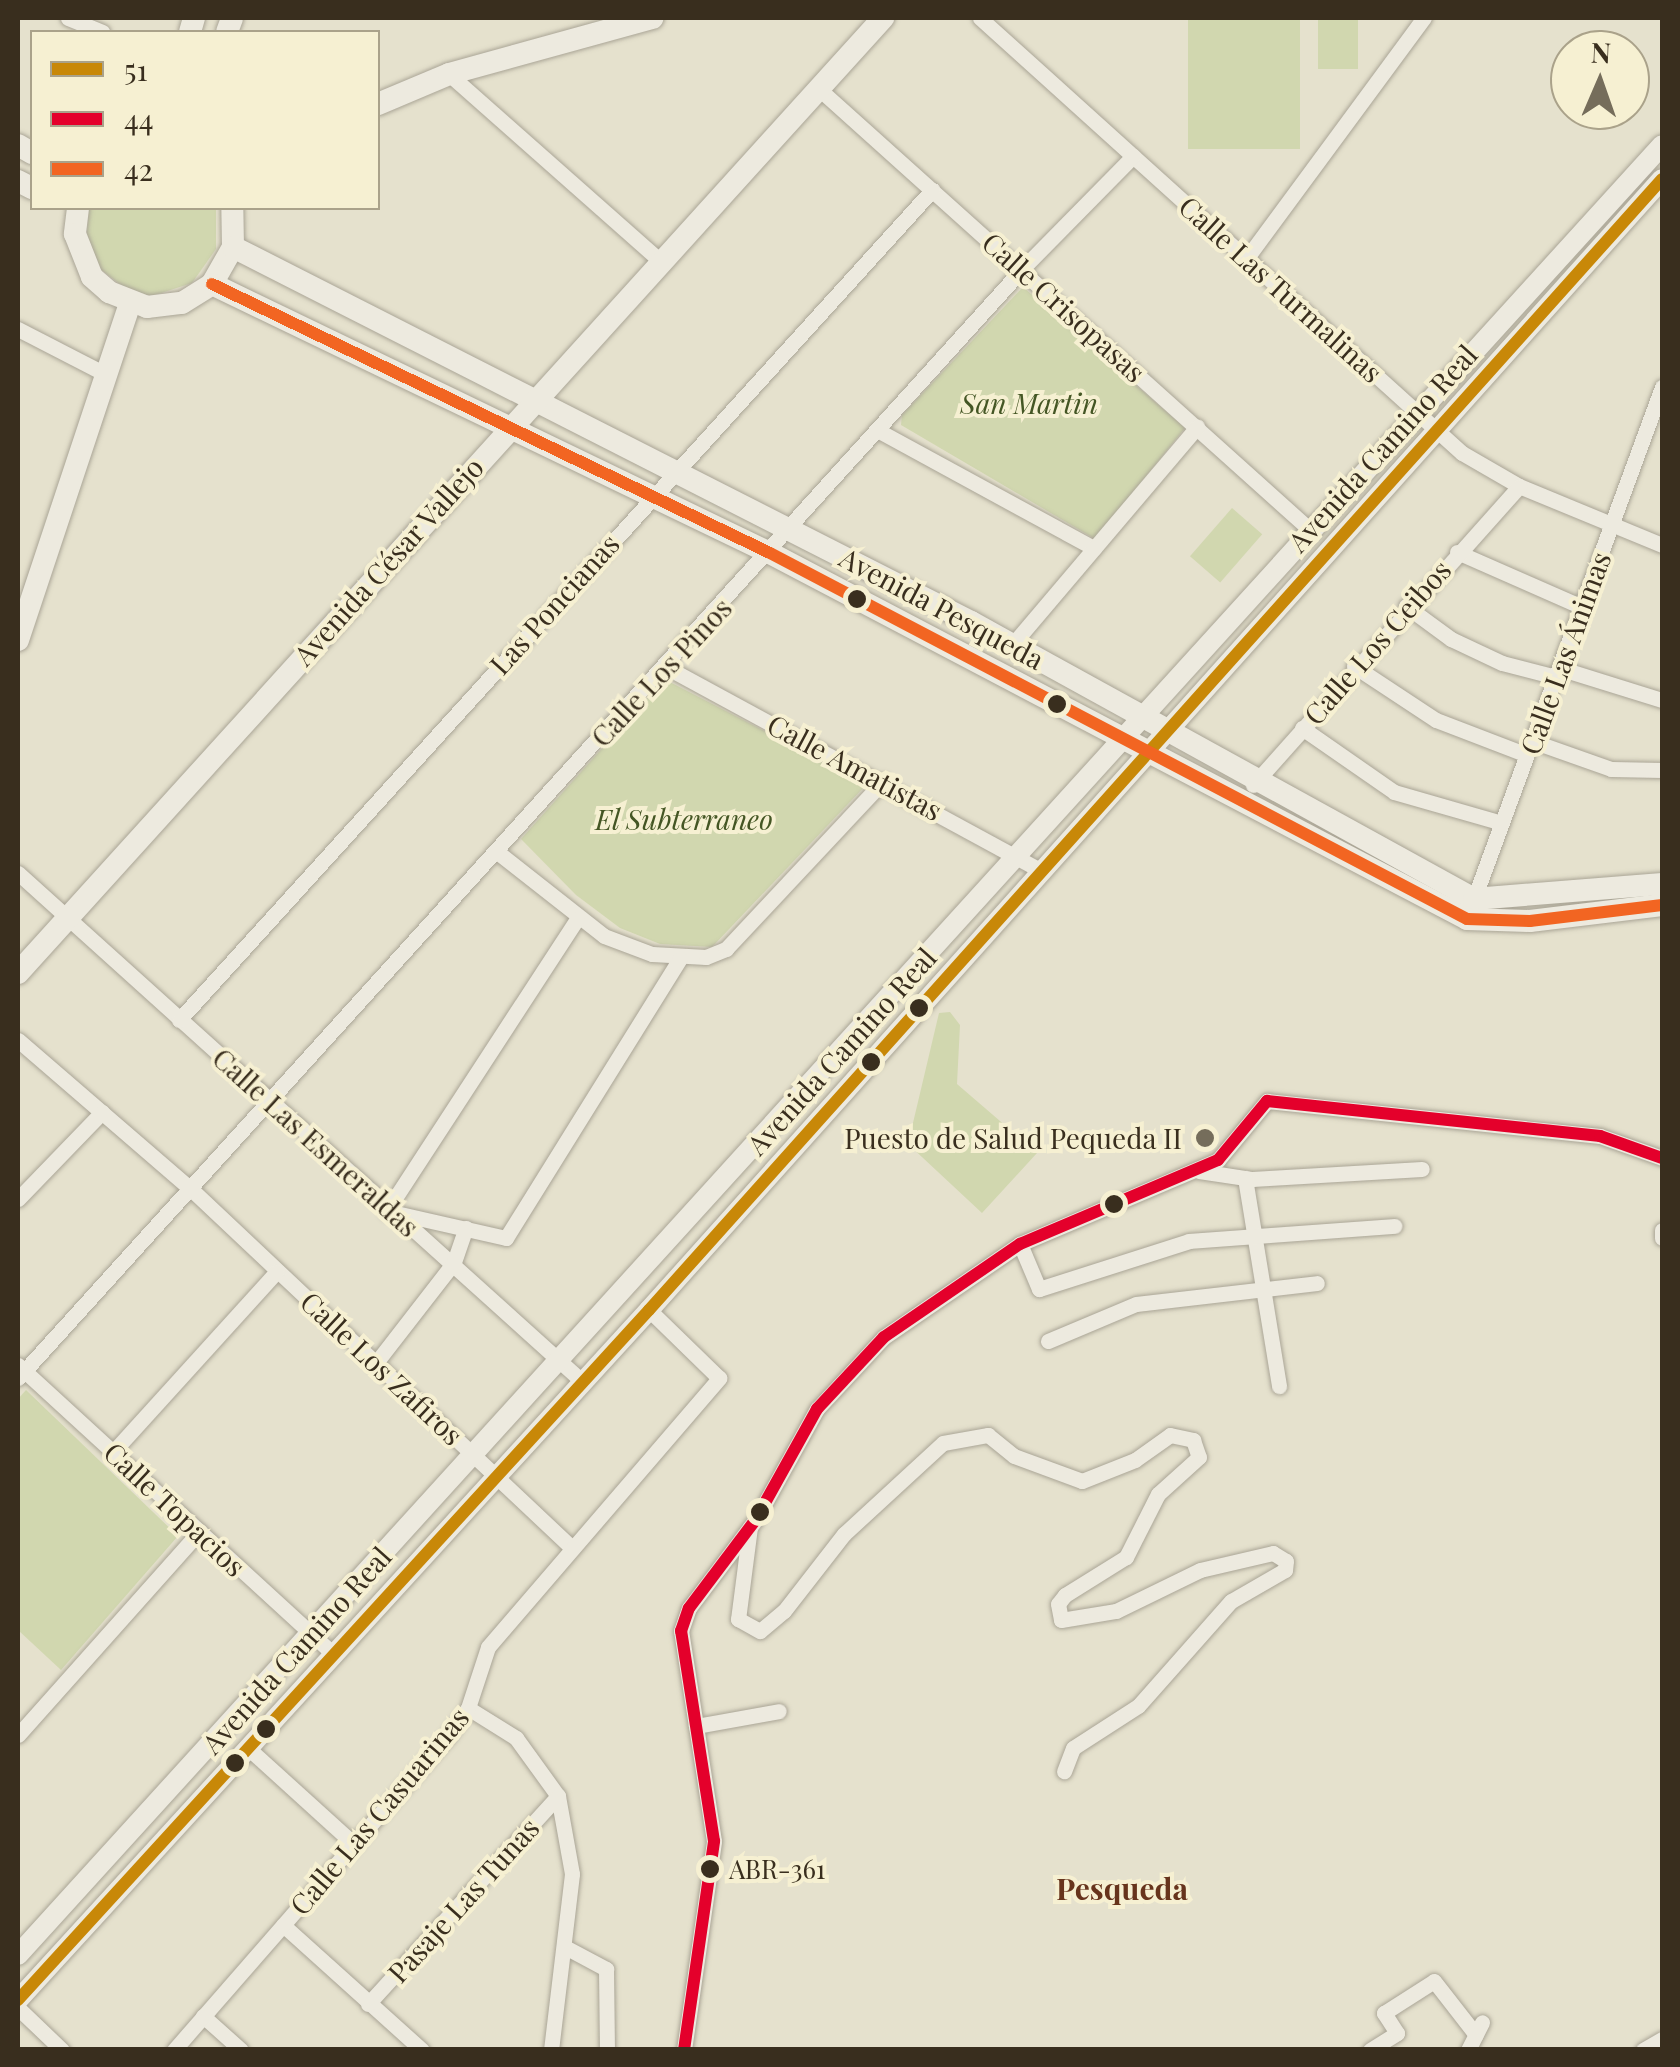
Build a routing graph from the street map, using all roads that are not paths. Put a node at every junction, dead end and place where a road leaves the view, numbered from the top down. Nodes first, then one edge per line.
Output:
1 (68, 18) edge
2 (652, 18) edge
3 (883, 18) edge
4 (980, 18) edge
5 (1424, 18) edge
6 (97, 30) edge
7 (449, 74) junction
8 (818, 88) junction
9 (380, 103) edge
10 (1662, 145) edge
11 (1133, 156) junction
12 (1662, 180) edge
13 (932, 190) junction
14 (75, 210) edge
15 (232, 210) edge
16 (233, 248) junction
17 (1246, 259) junction
18 (660, 260) junction
19 (1022, 268) junction
20 (212, 284) junction
21 (130, 303) junction
22 (18, 330) edge
23 (106, 374) junction
24 (1662, 387) edge
25 (530, 402) junction
26 (1417, 409) junction
27 (509, 425) junction
28 (1196, 427) junction
29 (1437, 428) junction
30 (879, 431) junction
31 (674, 470) junction
32 (1519, 486) junction
33 (652, 495) junction
34 (1613, 526) junction
35 (793, 529) junction
36 (1309, 529) junction
37 (1662, 544) edge
38 (1094, 548) junction
39 (770, 552) junction
40 (1456, 552) junction
41 (1406, 606) junction
42 (1582, 607) junction
43 (971, 622) junction
44 (18, 640) edge
45 (1012, 644) junction
46 (954, 651) junction
47 (1354, 666) junction
48 (666, 667) junction
49 (1557, 672) junction
50 (1662, 700) edge
51 (1141, 714) junction
52 (1302, 728) junction
53 (1170, 729) junction
54 (1119, 739) junction
55 (1529, 748) junction
56 (1147, 754) junction
57 (1662, 770) edge
58 (1260, 777) junction
59 (883, 781) junction
60 (1238, 802) junction
61 (1502, 823) junction
62 (496, 852) junction
63 (1017, 855) junction
64 (1042, 871) junction
65 (18, 873) edge
66 (1662, 884) edge
67 (1662, 906) edge
68 (1470, 909) junction
69 (70, 919) junction
70 (577, 919) junction
71 (680, 959) junction
72 (18, 973) edge
73 (179, 1020) junction
74 (18, 1040) edge
75 (270, 1103) junction
76 (102, 1112) junction
77 (1662, 1158) edge
78 (1422, 1169) dead end
79 (1199, 1171) junction
80 (1245, 1178) junction
81 (192, 1190) junction
82 (18, 1199) edge
83 (387, 1210) junction
84 (1394, 1226) dead end
85 (466, 1228) junction
86 (1252, 1236) junction
87 (1020, 1244) junction
88 (454, 1262) junction
89 (277, 1271) junction
90 (1318, 1283) dead end
91 (1260, 1288) junction
92 (649, 1310) junction
93 (1048, 1342) dead end
94 (560, 1362) junction
95 (375, 1364) junction
96 (20, 1371) edge
97 (584, 1382) junction
98 (1279, 1386) dead end
99 (113, 1452) junction
100 (473, 1453) junction
101 (496, 1479) junction
102 (750, 1526) junction
103 (200, 1531) junction
104 (570, 1547) junction
105 (311, 1634) junction
106 (333, 1654) junction
107 (468, 1708) junction
108 (779, 1711) dead end
109 (696, 1726) junction
110 (18, 1735) edge
111 (248, 1748) junction
112 (1064, 1771) dead end
113 (558, 1796) junction
114 (354, 1844) junction
115 (282, 1926) junction
116 (565, 1946) junction
117 (18, 1955) edge
118 (18, 2004) edge
119 (368, 2004) junction
120 (203, 2016) junction
121 (1476, 2035) edge
122 (1662, 2039) edge
123 (62, 2050) edge
124 (174, 2050) edge
125 (241, 2050) edge
126 (422, 2050) edge
127 (551, 2050) edge
128 (607, 2050) edge
129 (684, 2050) edge
130 (1370, 2050) edge
131 (1643, 2050) edge

1 - 6 street
2 - 7 main road
3 - 8 main road, Avenida César Vallejo
4 - 11 street, Calle Las Turmalinas
5 - 17 street
7 - 9 main road
7 - 18 street
8 - 13 street, Calle Crisopasas
8 - 18 main road, Avenida César Vallejo
10 - 26 street, Avenida Camino Real
11 - 17 street, Calle Las Turmalinas
11 - 19 street, Calle Los Pinos
12 - 29 street, Avenida Camino Real
13 - 19 street, Calle Crisopasas
13 - 31 street, Las Poncianas
14 - 21 main road
15 - 16 main road
16 - 20 main road
16 - 25 main road, Avenida Pesqueda
17 - 26 street, Calle Las Turmalinas
18 - 25 main road, Avenida César Vallejo
19 - 28 street, Calle Crisopasas
19 - 30 street, Calle Los Pinos
20 - 21 main road
20 - 27 main road, Avenida Pesqueda
21 - 23 main road
22 - 23 street
23 - 44 main road
24 - 34 street, Calle Las Ánimas
25 - 27 main road, Avenida César Vallejo
25 - 31 main road, Avenida Pesqueda
26 - 29 street, Calle Las Turmalinas
26 - 36 street, Avenida Camino Real
27 - 33 main road, Avenida Pesqueda
27 - 69 main road, Avenida César Vallejo
28 - 36 street, Calle Crisopasas
28 - 38 street
29 - 32 street, Calle Las Turmalinas
29 - 53 street, Avenida Camino Real
30 - 35 street, Calle Los Pinos
30 - 38 street
31 - 33 street, Las Poncianas
31 - 35 main road, Avenida Pesqueda
32 - 34 street, Calle Las Turmalinas
32 - 40 street, Calle Los Ceibos
33 - 39 main road, Avenida Pesqueda
33 - 73 street, Las Poncianas
34 - 37 street, Calle Las Turmalinas
34 - 42 street, Calle Las Ánimas
35 - 39 street, Calle Los Pinos
35 - 43 main road, Avenida Pesqueda
36 - 51 street, Avenida Camino Real
38 - 45 street
39 - 46 main road, Avenida Pesqueda
39 - 48 street, Calle Los Pinos
40 - 41 street, Calle Los Ceibos
40 - 42 street
41 - 47 street, Calle Los Ceibos
41 - 49 street
42 - 49 street, Calle Las Ánimas
43 - 45 main road, Avenida Pesqueda
43 - 46 main road
45 - 51 main road, Avenida Pesqueda
46 - 54 main road, Avenida Pesqueda
47 - 52 street, Calle Los Ceibos
47 - 55 street
48 - 59 street, Calle Amatistas
48 - 62 street, Calle Los Pinos
49 - 50 street
49 - 55 street, Calle Las Ánimas
51 - 53 main road, Avenida Pesqueda
51 - 54 street, Avenida Camino Real
52 - 58 street, Calle Los Ceibos
52 - 61 street
53 - 56 street, Avenida Camino Real
53 - 58 main road, Avenida Pesqueda
54 - 56 main road, Avenida Pesqueda
54 - 63 street, Avenida Camino Real
55 - 57 street
55 - 61 street, Calle Las Ánimas
56 - 60 main road, Avenida Pesqueda
56 - 64 street, Avenida Camino Real
58 - 60 street, Calle Los Ceibos
58 - 68 main road, Avenida Pesqueda
59 - 63 street, Calle Amatistas
59 - 71 street
60 - 68 main road, Avenida Pesqueda
61 - 68 street, Calle Las Ánimas
62 - 70 street
62 - 75 street, Calle Los Pinos
63 - 64 street, Calle Amatistas
63 - 94 street, Avenida Camino Real
64 - 92 street, Avenida Camino Real
65 - 69 street
66 - 68 main road
67 - 68 main road, Avenida Pesqueda
69 - 72 main road, Avenida César Vallejo
69 - 73 street
70 - 71 street
70 - 83 street
71 - 85 street
73 - 75 street, Calle Las Esmeraldas
74 - 76 street
75 - 81 street, Calle Los Pinos
75 - 83 street, Calle Las Esmeraldas
76 - 81 street
76 - 82 street
77 - 79 street
78 - 80 street
79 - 80 street
79 - 87 street
80 - 86 street
81 - 89 street, Calle Los Zafiros
81 - 96 street
83 - 85 street
83 - 88 street, Calle Las Esmeraldas
84 - 86 street
85 - 88 street
86 - 87 street
86 - 91 street
87 - 102 street
88 - 94 street, Calle Las Esmeraldas
88 - 95 street
89 - 95 street, Calle Los Zafiros
89 - 99 street
90 - 91 street
91 - 93 street
91 - 98 street
92 - 97 street, Avenida Camino Real
92 - 104 street, Calle Las Casuarinas
94 - 97 street, Calle Las Esmeraldas
94 - 100 street, Avenida Camino Real
95 - 100 street, Calle Los Zafiros
96 - 99 street, Calle Topacios
97 - 101 street, Avenida Camino Real
99 - 103 street, Calle Topacios
100 - 101 street, Calle Los Zafiros
100 - 105 street, Avenida Camino Real
101 - 104 street, Calle Los Zafiros
101 - 106 street, Avenida Camino Real
102 - 109 street
102 - 112 street
103 - 105 street, Calle Topacios
103 - 110 street
104 - 107 street, Calle Las Casuarinas
105 - 106 street, Calle Topacios
105 - 117 street, Avenida Camino Real
106 - 111 street, Avenida Camino Real
107 - 113 street
107 - 114 street, Calle Las Casuarinas
108 - 109 street
109 - 129 street
111 - 114 street
111 - 118 street, Avenida Camino Real
113 - 116 street
113 - 119 street, Pasaje Las Tunas
114 - 115 street, Calle Las Casuarinas
115 - 119 street
115 - 120 street, Calle Las Casuarinas
116 - 127 street
116 - 128 street
118 - 123 street
119 - 126 street
120 - 124 street, Calle Las Casuarinas
120 - 125 street
121 - 130 street
122 - 131 street

